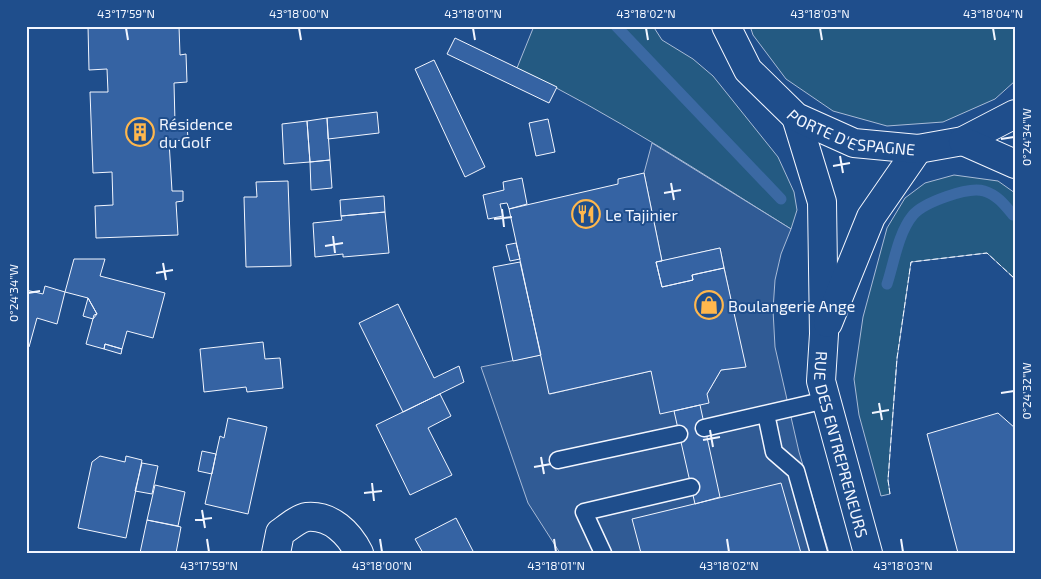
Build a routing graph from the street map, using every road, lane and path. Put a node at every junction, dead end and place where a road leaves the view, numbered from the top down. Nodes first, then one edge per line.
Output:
1 (726, 26) edge
2 (1015, 114) edge
3 (796, 117) junction
4 (963, 141) junction
5 (918, 149) junction
6 (1015, 164) edge
7 (824, 334) junction
8 (826, 400) junction
9 (766, 414) junction
10 (704, 428) dead end
11 (678, 434) dead end
12 (558, 460) dead end
13 (691, 487) dead end
14 (276, 553) edge
15 (359, 553) edge
16 (603, 553) edge
17 (819, 553) edge
18 (868, 553) edge

1 - 3 street, PORTE D'ESPAGNE
2 - 4 street, PORTE D'ESPAGNE
3 - 5 street, PORTE D'ESPAGNE
3 - 7 street, RUE DES ENTREPRENEURS
4 - 5 street, PORTE D'ESPAGNE
4 - 6 street
5 - 7 street, RUE DES ENTREPRENEURS
7 - 8 street, RUE DES ENTREPRENEURS
8 - 9 lane
8 - 18 street, RUE DES ENTREPRENEURS
9 - 10 lane
9 - 17 lane
11 - 12 lane
13 - 16 lane
14 - 15 street

